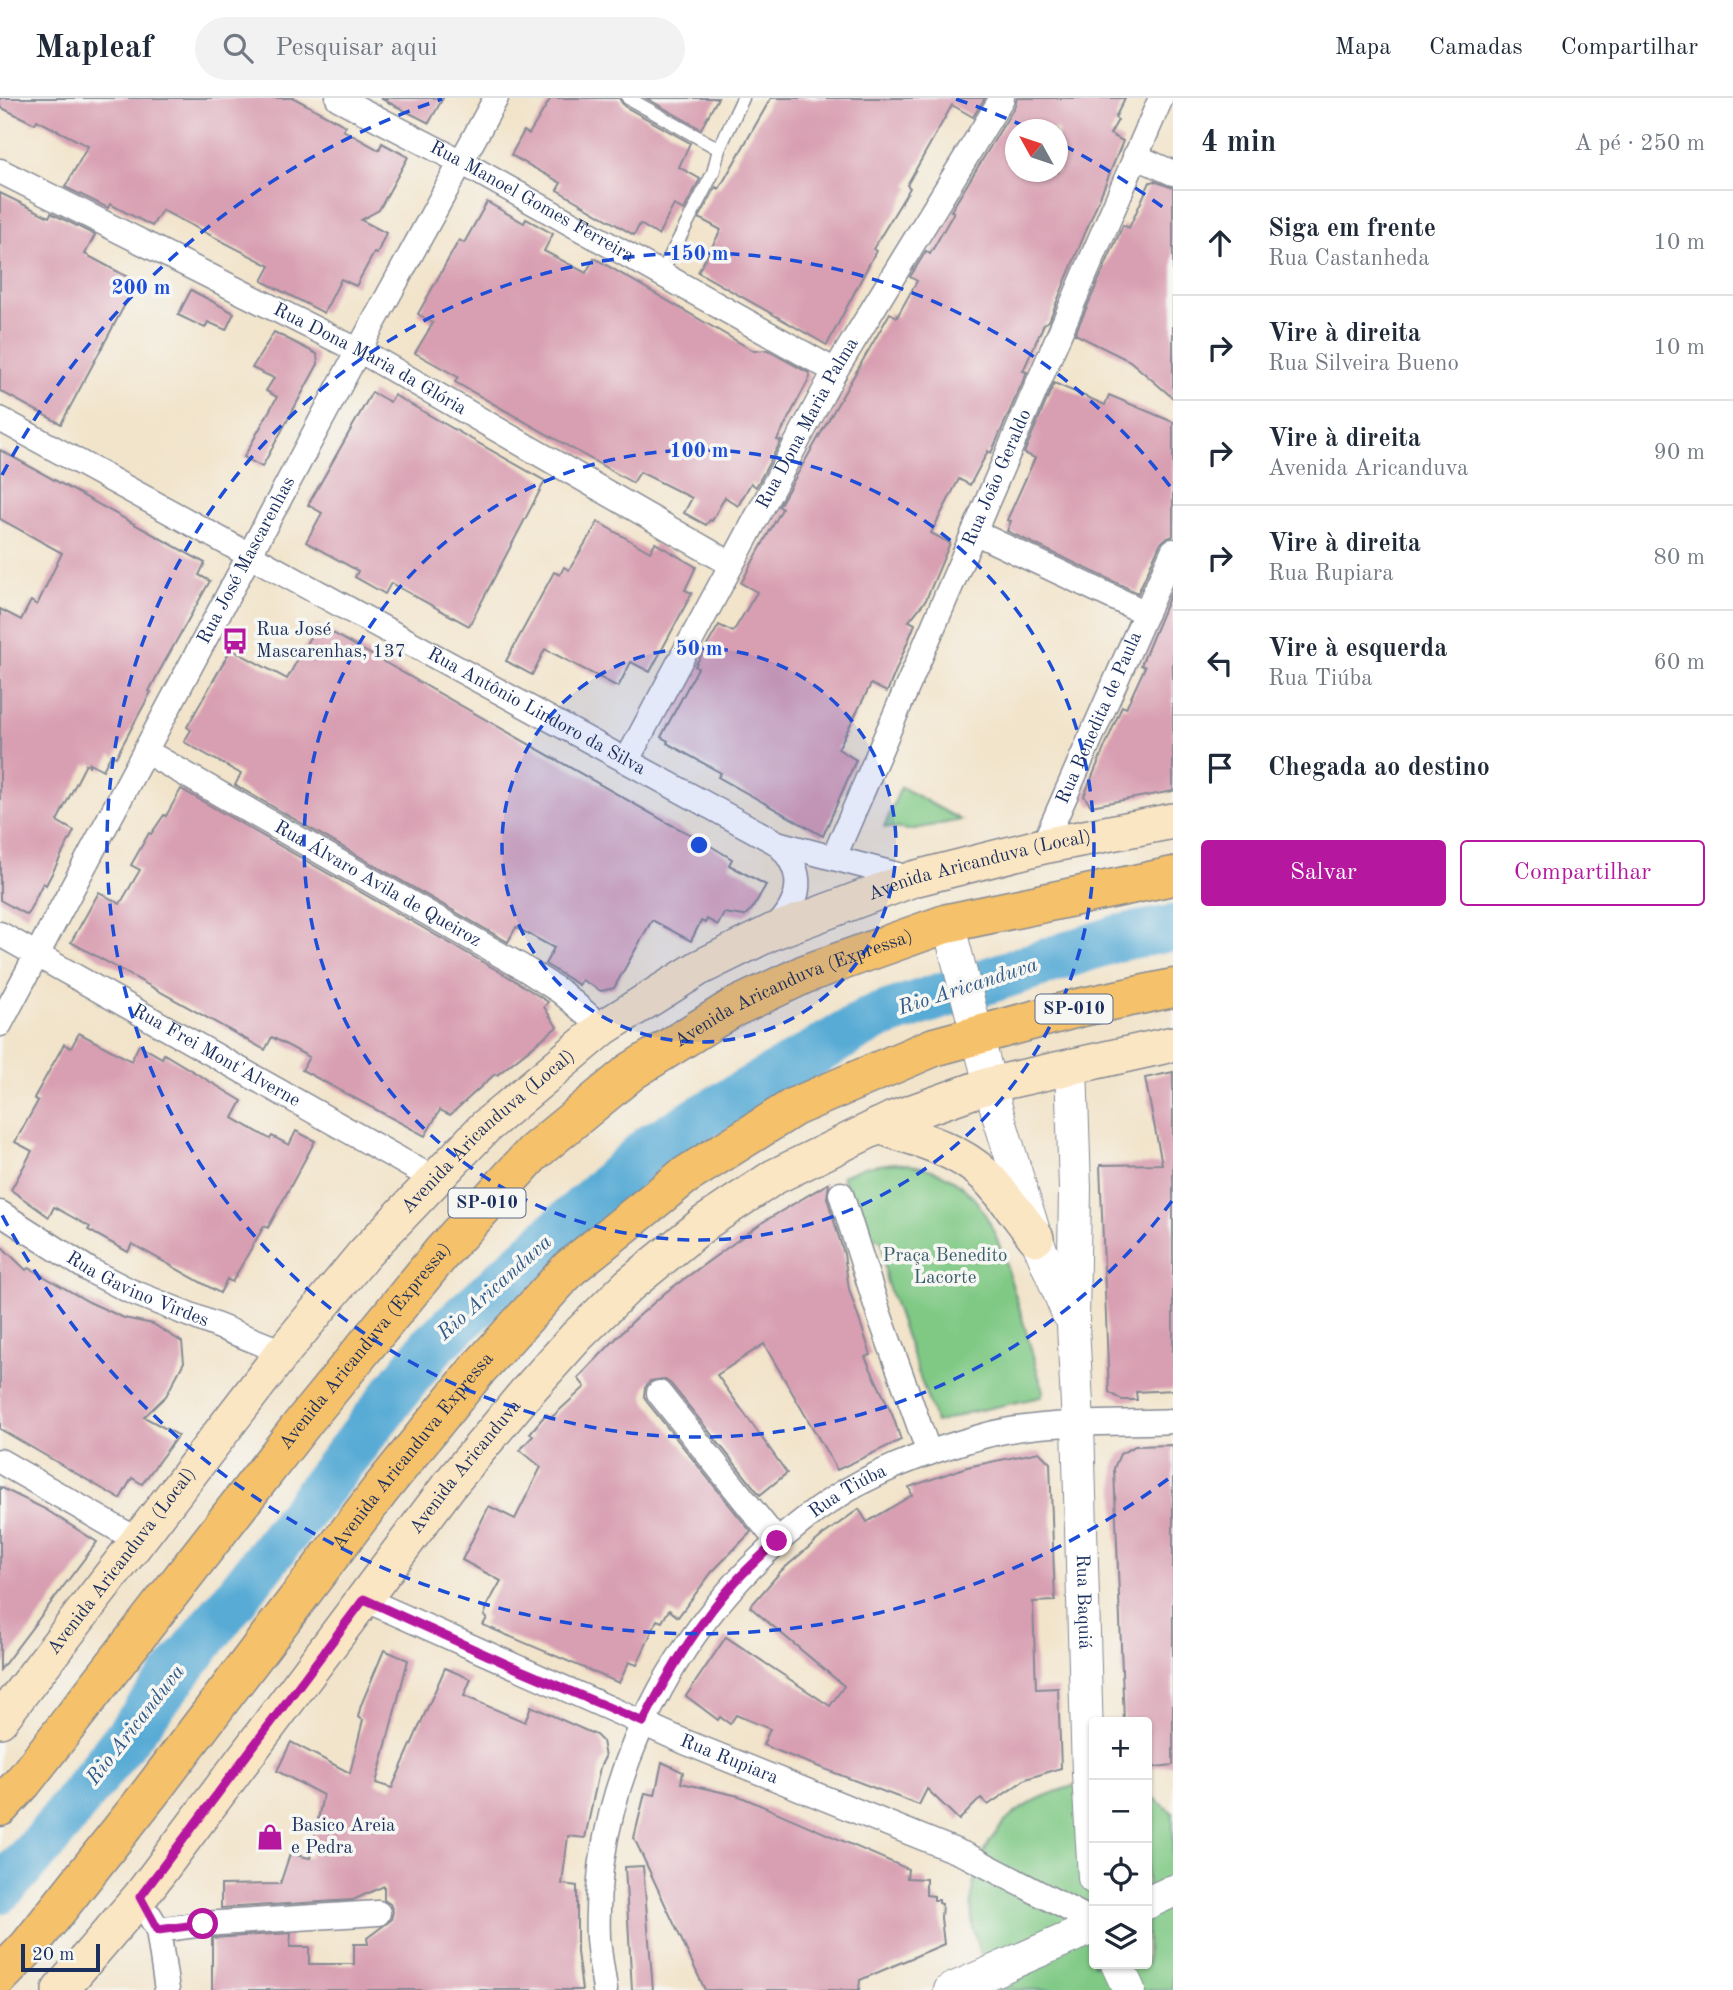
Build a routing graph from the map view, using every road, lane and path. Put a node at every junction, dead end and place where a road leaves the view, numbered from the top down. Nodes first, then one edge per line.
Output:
1 (338, 98) edge
2 (496, 98) edge
3 (628, 98) edge
4 (743, 98) edge
5 (1002, 98) edge
6 (1161, 98) edge
7 (719, 149) junction
8 (1135, 156) junction
9 (463, 163) junction
10 (0, 170) edge
11 (1173, 173) edge
12 (661, 274) junction
13 (358, 351) junction
14 (835, 371) junction
15 (0, 419) edge
16 (974, 532) junction
17 (1173, 551) edge
18 (249, 555) junction
19 (732, 564) junction
20 (1146, 613) junction
21 (145, 751) junction
22 (627, 760) junction
23 (1173, 821) edge
24 (777, 843) junction
25 (1043, 846) junction
26 (834, 857) junction
27 (1173, 876) edge
28 (913, 879) junction
29 (950, 930) junction
30 (772, 932) junction
31 (0, 934) edge
32 (36, 953) junction
33 (1173, 988) edge
34 (0, 1024) edge
35 (974, 1026) junction
36 (603, 1028) junction
37 (1173, 1044) edge
38 (1071, 1065) junction
39 (989, 1085) junction
40 (878, 1126) junction
41 (435, 1179) junction
42 (841, 1194) dead end
43 (0, 1213) edge
44 (1036, 1238) junction
45 (1073, 1325) junction
46 (283, 1352) junction
47 (659, 1393) dead end
48 (1173, 1421) edge
49 (1078, 1425) junction
50 (929, 1452) junction
51 (0, 1461) edge
52 (137, 1540) junction
53 (777, 1541) junction
54 (364, 1599) junction
55 (0, 1720) edge
56 (643, 1722) junction
57 (0, 1807) edge
58 (1092, 1843) edge
59 (1173, 1891) edge
60 (140, 1897) junction
61 (1152, 1901) edge
62 (378, 1913) dead end
63 (1089, 1921) edge
64 (1089, 1926) edge
65 (158, 1930) junction
66 (1119, 1969) edge
67 (0, 1976) edge
68 (60, 1990) edge
69 (167, 1990) edge
70 (605, 1990) edge
71 (950, 1990) edge
72 (1129, 1990) edge

1 - 9 street, Rua Manoel Gomes Ferreira
2 - 9 street, Rua José Mascarenhas
3 - 7 lane
4 - 7 lane
5 - 14 street, Rua Dona Maria Palma
6 - 8 street, Rua João Geraldo
7 - 12 lane
8 - 11 street
8 - 16 street, Rua João Geraldo
9 - 12 street, Rua Manoel Gomes Ferreira
9 - 13 street, Rua José Mascarenhas
10 - 13 street, Rua Dona Maria da Glória
12 - 14 street, Rua Manoel Gomes Ferreira
13 - 18 street, Rua José Mascarenhas
13 - 19 street, Rua Dona Maria da Glória
14 - 19 street, Rua Dona Maria Palma
15 - 18 street, Rua Antônio Lindoro da Silva
16 - 20 street
16 - 26 street, Rua João Geraldo
17 - 20 street, Rua Benedita de Paula
18 - 21 street, Rua José Mascarenhas
18 - 22 street, Rua Antônio Lindoro da Silva
19 - 22 street, Rua Dona Maria Palma
20 - 25 street, Rua Benedita de Paula
21 - 32 street, Rua José Mascarenhas
21 - 36 street, Rua Álvaro Avila de Queiroz
22 - 24 street, Rua Antônio Lindoro da Silva
23 - 25 main road, Avenida Aricanduva (Local)
24 - 26 street, Rua Antônio Lindoro da Silva
24 - 30 street
25 - 28 main road, Avenida Aricanduva (Local)
26 - 28 street, Rua Antônio Lindoro da Silva
27 - 29 highway, Avenida Aricanduva (Expressa) / SP-010
28 - 30 main road, Avenida Aricanduva (Local)
29 - 35 street, Rua Baquiá
29 - 57 highway, Avenida Aricanduva (Expressa) / SP-010
30 - 36 main road, Avenida Aricanduva (Local)
31 - 32 street, Rua Frei Mont'Alverne
32 - 34 street, Rua José Mascarenhas
32 - 41 street, Rua Frei Mont'Alverne
33 - 35 highway, SP-010
35 - 39 street, Rua Baquiá
35 - 67 highway, Avenida Aricanduva Expressa / SP-010
36 - 41 main road, Avenida Aricanduva (Local)
37 - 38 main road
38 - 39 main road
38 - 45 street, Rua Baquiá
39 - 40 main road, Avenida Aricanduva
39 - 44 street, Rua Baquiá
40 - 44 main road
40 - 54 main road, Avenida Aricanduva
41 - 46 main road, Avenida Aricanduva (Local)
42 - 50 street
43 - 46 street, Rua Gavino Virdes
44 - 45 street, Rua Baquiá
45 - 49 street, Rua Baquiá
46 - 52 main road, Avenida Aricanduva (Local)
47 - 53 street
48 - 49 street, Rua Tiúba
49 - 50 street, Rua Tiúba
49 - 58 street, Rua Baquiá
50 - 53 street, Rua Tiúba
51 - 52 street
52 - 55 main road, Avenida Aricanduva (Local)
53 - 56 street, Rua Tiúba
54 - 56 street, Rua Rupiara
54 - 60 main road, Avenida Aricanduva
56 - 63 street, Rua Rupiara
56 - 70 street, Rua Tiúba
59 - 61 street
60 - 65 street
60 - 68 main road, Avenida Aricanduva
62 - 65 street
64 - 71 street
65 - 69 street
66 - 72 street

